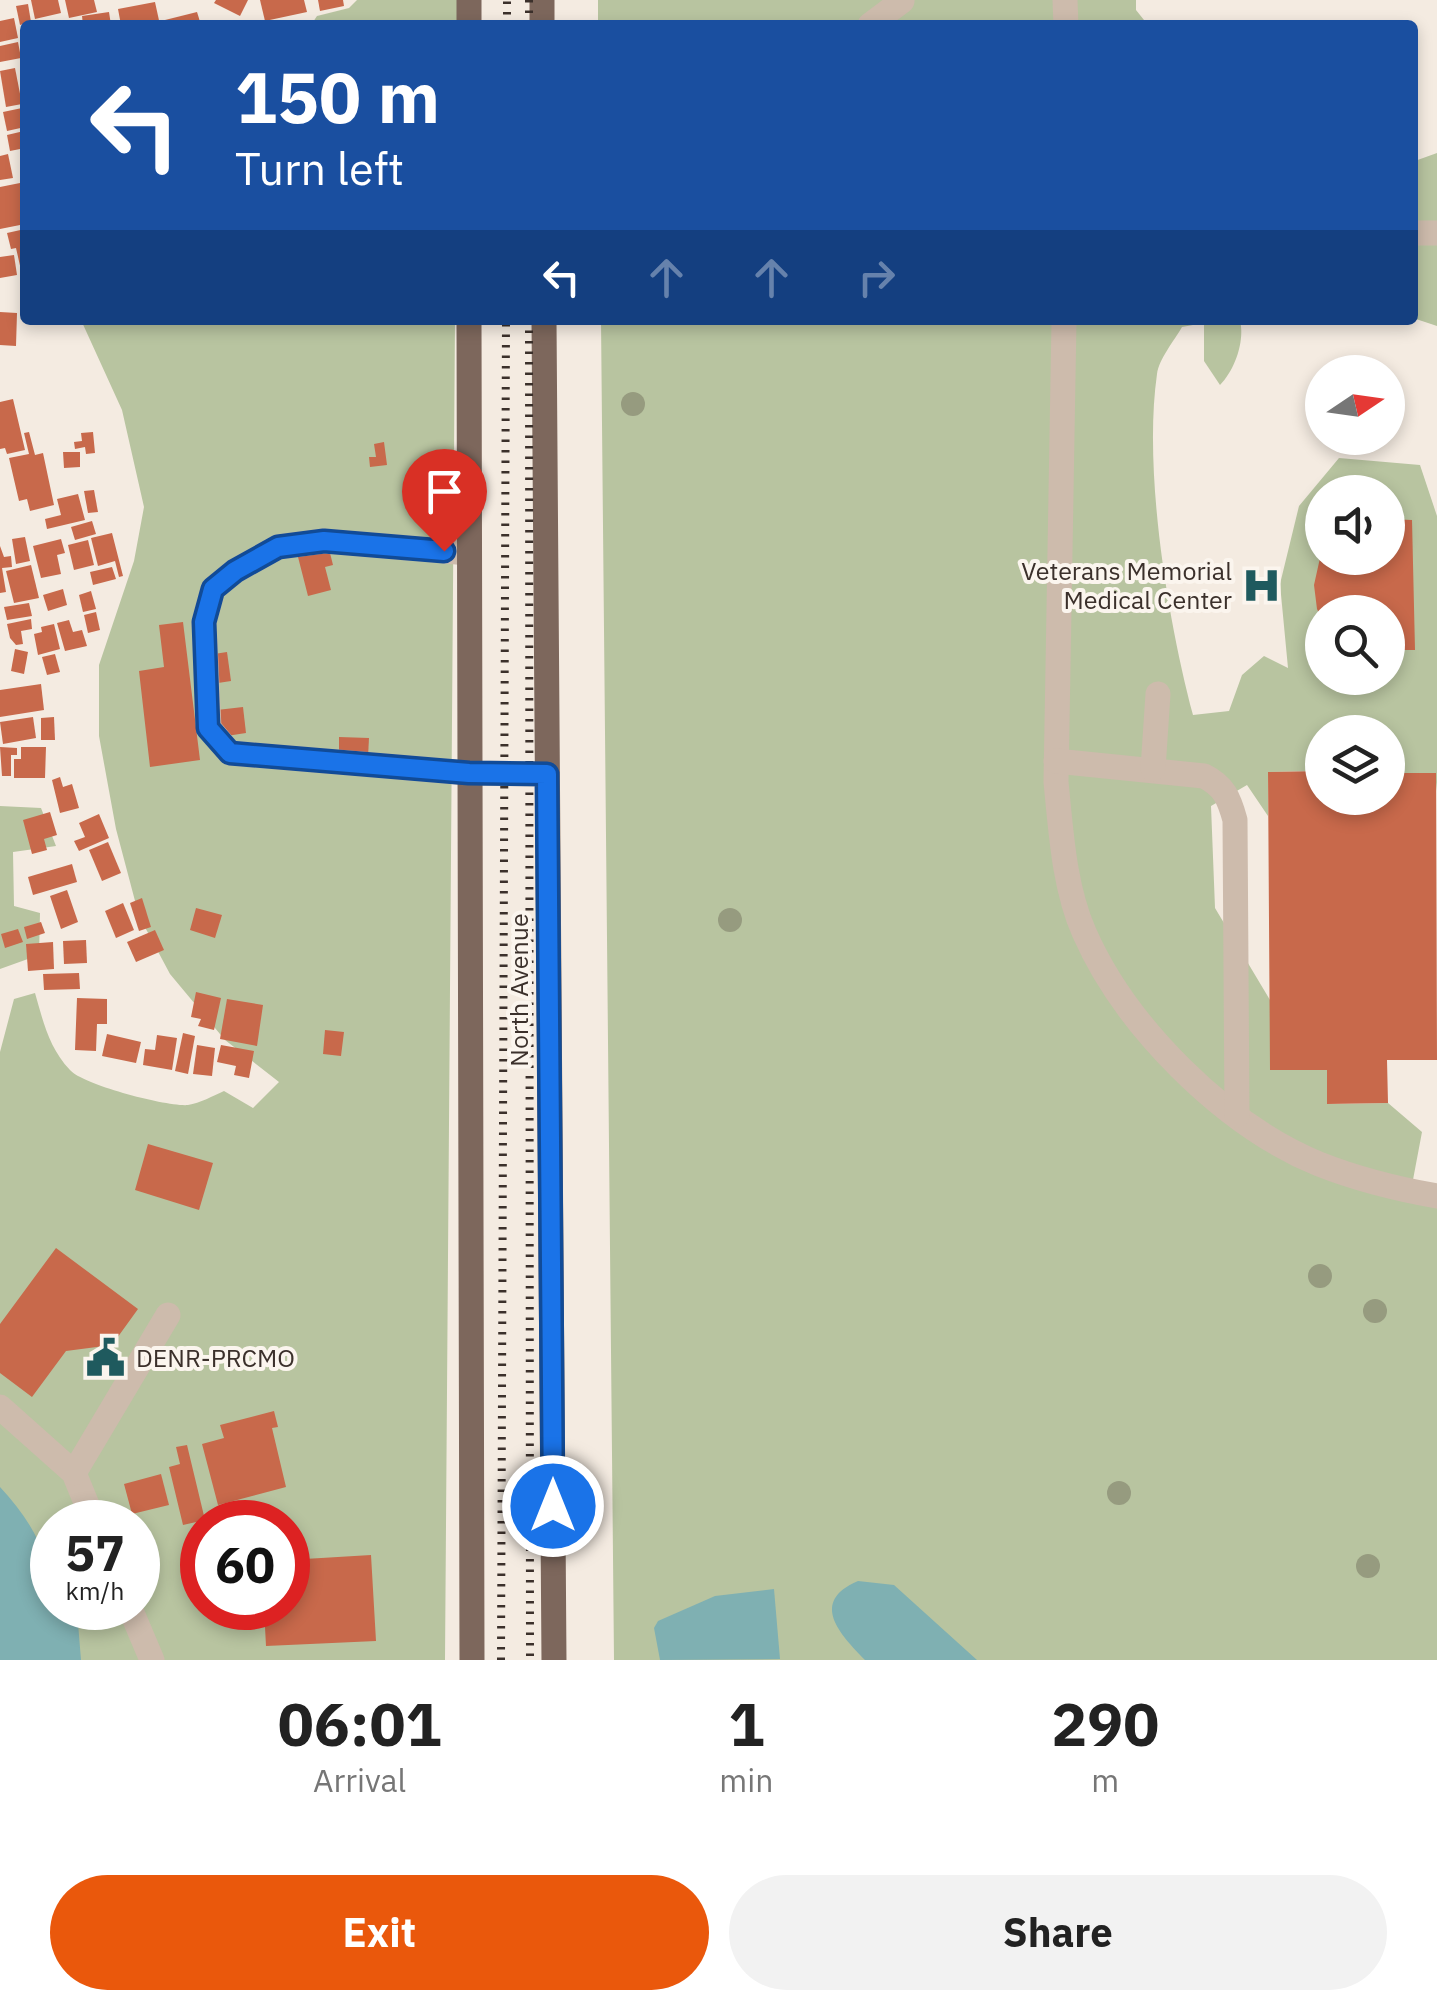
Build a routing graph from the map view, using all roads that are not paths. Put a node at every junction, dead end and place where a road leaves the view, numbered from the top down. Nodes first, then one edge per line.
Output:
1 (902, 0) edge
2 (876, 20) edge
3 (468, 325) edge
4 (544, 325) edge
5 (1064, 325) edge
6 (469, 553) junction
7 (1158, 694) dead end
8 (1056, 762) junction
9 (1153, 768) junction
10 (469, 773) junction
11 (547, 774) junction
12 (1236, 1115) junction
13 (1437, 1196) edge
14 (168, 1315) dead end
15 (0, 1407) edge
16 (74, 1473) junction
17 (85, 1500) edge
18 (139, 1630) edge
19 (152, 1660) edge
20 (472, 1660) edge
21 (554, 1660) edge

1 - 2 lane
3 - 6 main road, North Avenue
4 - 11 main road, North Avenue
5 - 8 lane
6 - 10 main road, North Avenue
6 - 10 lane
7 - 9 lane
8 - 9 lane
8 - 12 lane
9 - 12 lane
10 - 11 lane
10 - 20 main road, North Avenue
11 - 21 main road, North Avenue
12 - 13 lane
14 - 16 lane
15 - 16 lane
16 - 17 lane
18 - 19 lane

